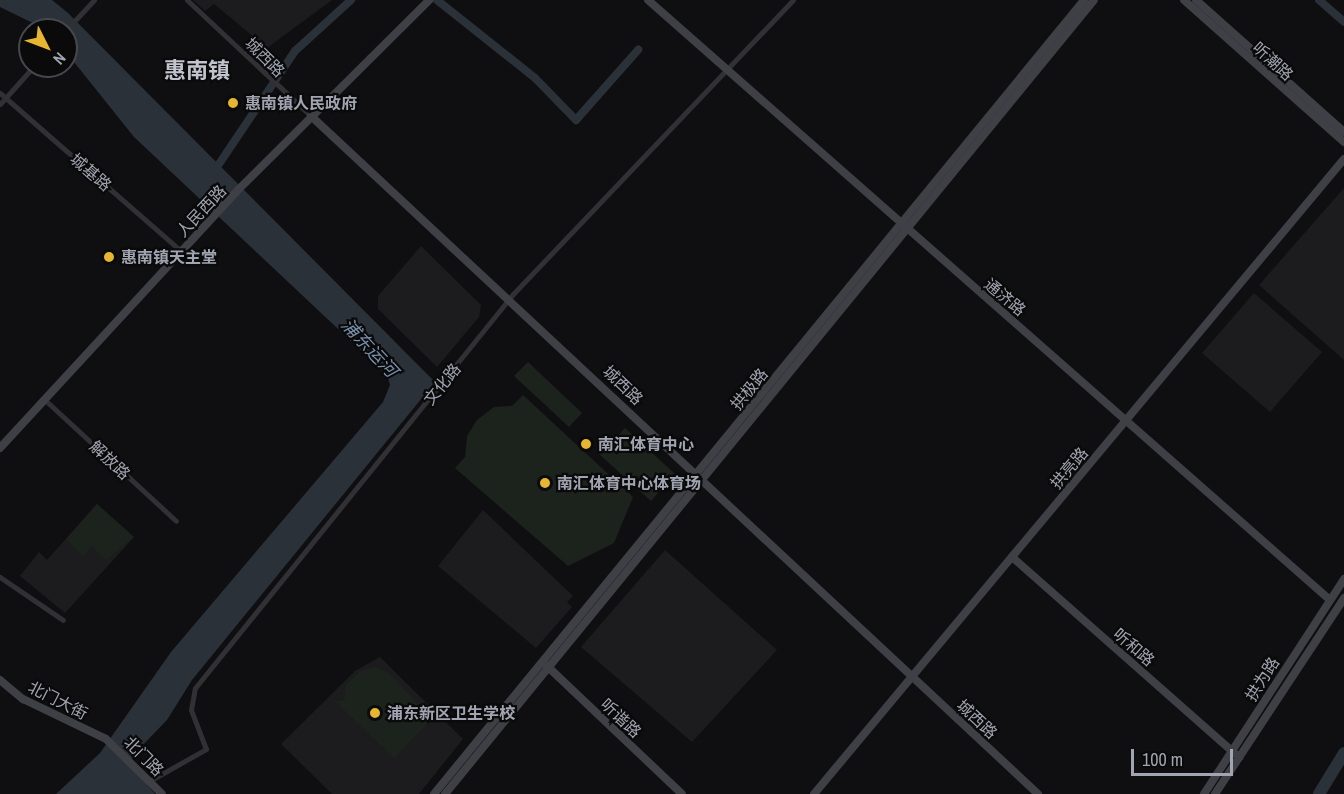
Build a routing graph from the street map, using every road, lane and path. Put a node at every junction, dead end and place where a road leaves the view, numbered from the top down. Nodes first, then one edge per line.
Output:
1 (94, 0) edge
2 (187, 0) edge
3 (429, 0) edge
4 (648, 0) edge
5 (793, 0) edge
6 (1084, 0) edge
7 (1094, 0) edge
8 (1184, 0) edge
9 (1196, 0) edge
10 (78, 18) edge
11 (728, 71) junction
12 (24, 78) edge
13 (0, 93) edge
14 (6, 98) junction
15 (0, 104) edge
16 (311, 116) junction
17 (1344, 132) edge
18 (1344, 142) edge
19 (1344, 159) edge
20 (903, 227) junction
21 (181, 251) junction
22 (509, 299) junction
23 (45, 400) junction
24 (1127, 419) junction
25 (0, 448) edge
26 (699, 477) junction
27 (176, 521) dead end
28 (1012, 557) junction
29 (0, 577) edge
30 (1344, 579) edge
31 (1344, 598) edge
32 (1330, 600) junction
33 (1341, 611) edge
34 (63, 620) dead end
35 (541, 661) junction
36 (548, 668) junction
37 (912, 677) junction
38 (0, 680) edge
39 (106, 739) joint
40 (1232, 751) junction
41 (1239, 757) junction
42 (151, 780) junction
43 (162, 794) edge
44 (434, 794) edge
45 (444, 794) edge
46 (682, 794) edge
47 (814, 794) edge
48 (1038, 794) edge
49 (1204, 794) edge
50 (1215, 794) edge

1 - 10 street
2 - 16 street, 城西路
3 - 16 street, 人民西路
4 - 11 street, 通济路
5 - 11 street, 文化路
6 - 20 street, 拱极路
7 - 20 street, 拱极路
8 - 18 street, 听潮路
9 - 17 street, 听潮路
11 - 20 street, 通济路
11 - 22 street, 文化路
12 - 14 street
13 - 14 street, 城基路
14 - 15 street
14 - 21 street, 城基路
16 - 21 street, 人民西路
16 - 22 street, 城西路
19 - 24 street, 拱亮路
20 - 24 street, 通济路
20 - 26 street, 拱极路
21 - 23 street, 人民西路
22 - 26 street, 城西路
22 - 42 street, 文化路
23 - 25 street, 人民西路
23 - 27 street, 解放路
24 - 28 street, 拱亮路
24 - 32 street, 通济路
26 - 35 street, 拱极路
26 - 36 street, 拱极路
26 - 37 street, 城西路
28 - 37 street, 拱亮路
28 - 40 street, 听和路
29 - 34 street
30 - 32 street, 拱为路
31 - 33 street, 拱为路
32 - 33 street, 通济路
32 - 40 street, 拱为路
33 - 41 street, 拱为路
35 - 36 street, 听谐路
35 - 44 street, 拱极路
36 - 45 street, 拱极路
36 - 46 street, 听谐路
37 - 47 street, 拱亮路
37 - 48 street, 城西路
38 - 39 street, 北门大街
39 - 42 street, 北门路
40 - 41 street, 听和路
40 - 49 street, 拱为路
41 - 50 street, 拱为路
42 - 43 street, 北门路

